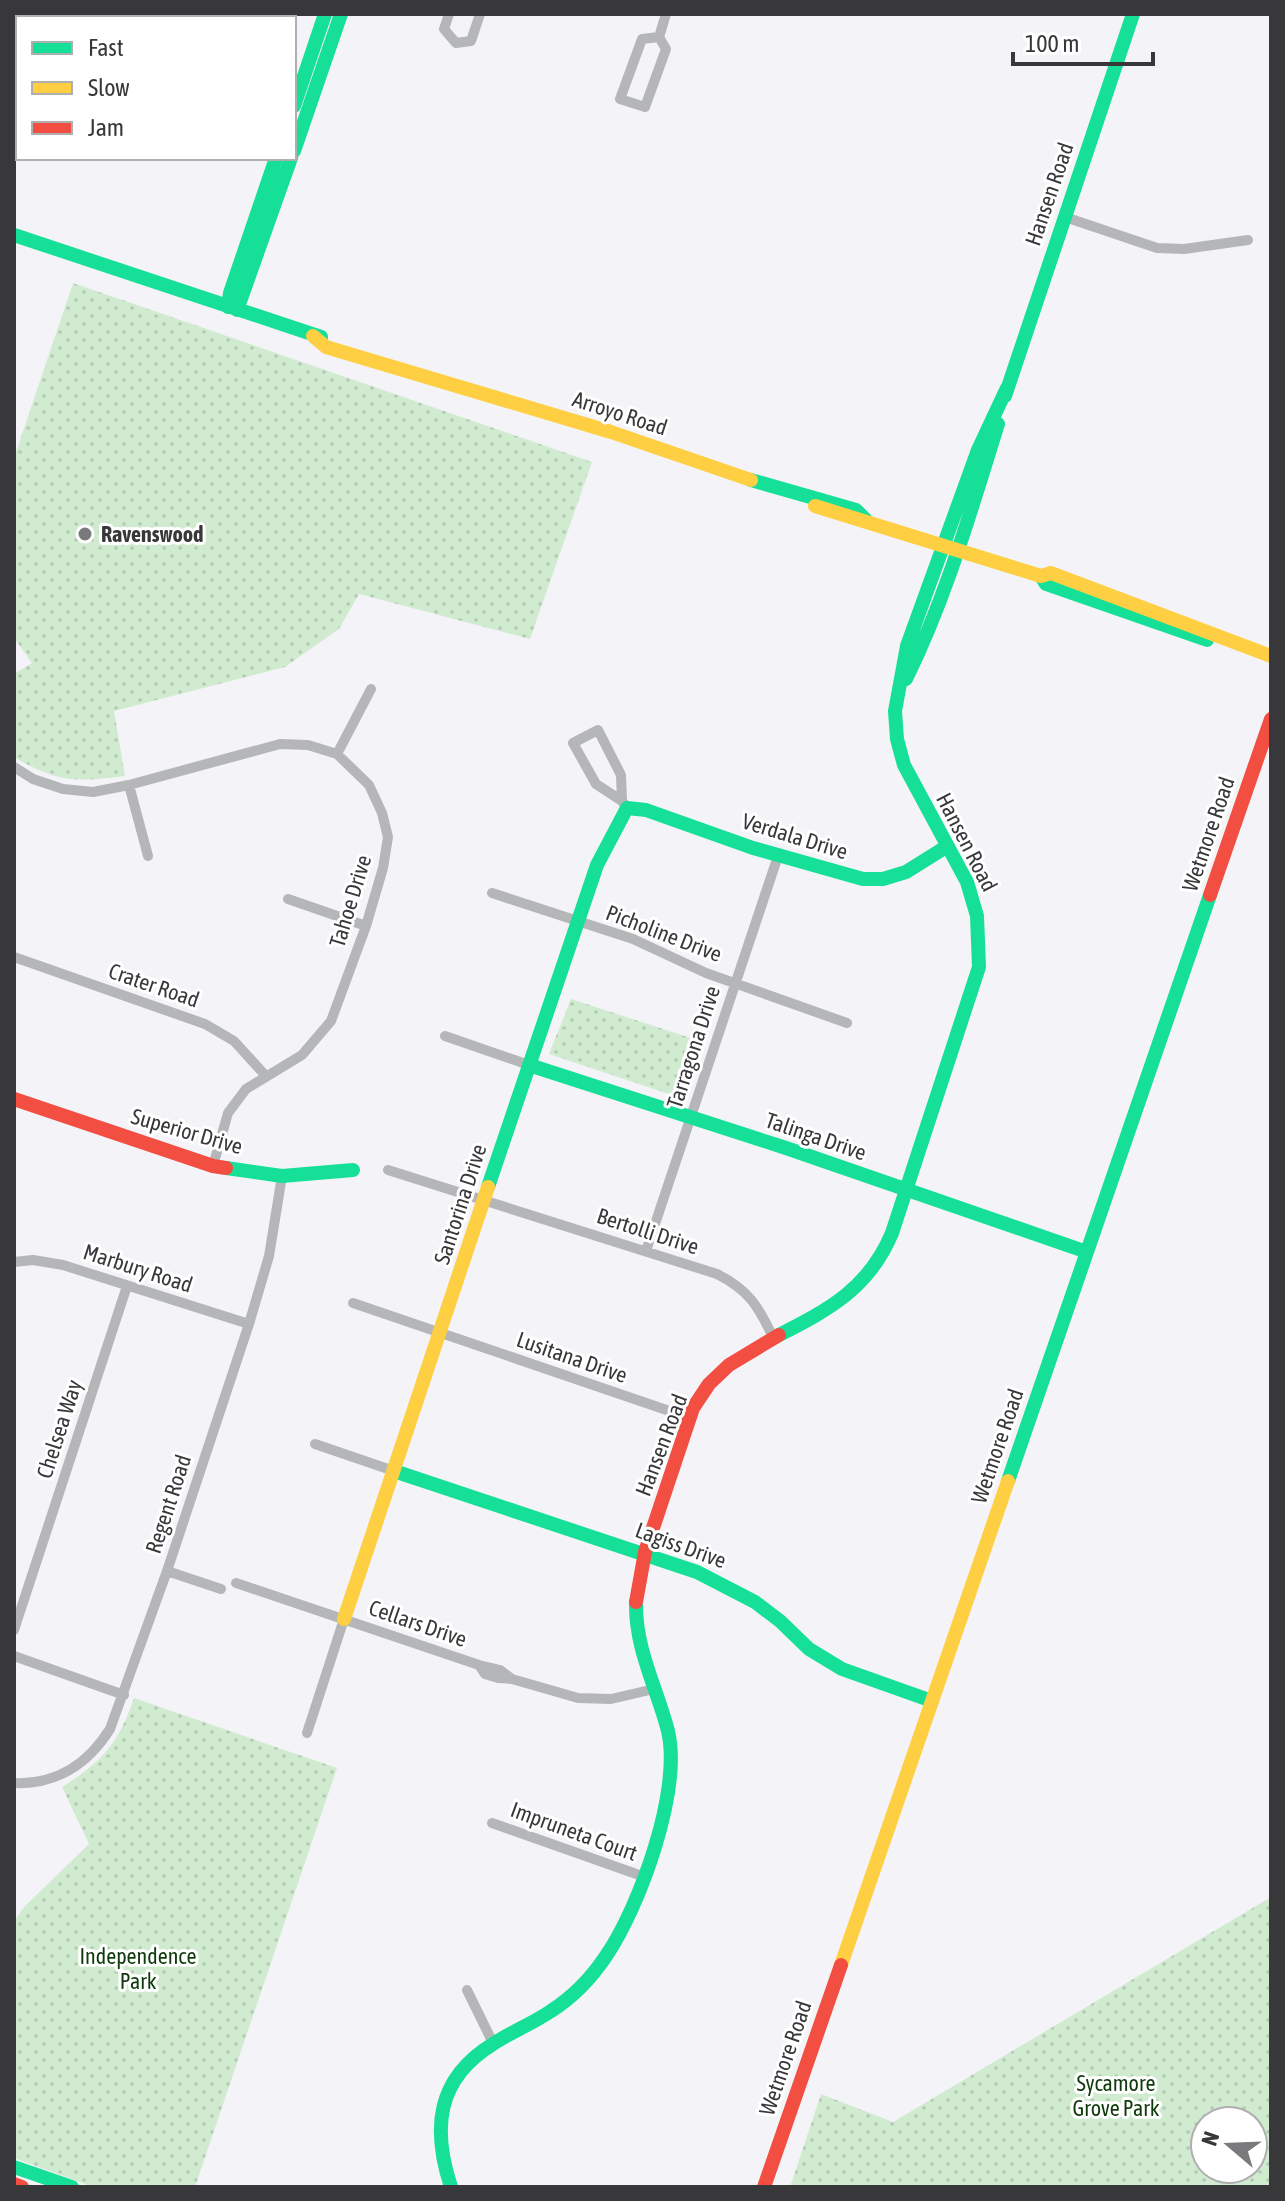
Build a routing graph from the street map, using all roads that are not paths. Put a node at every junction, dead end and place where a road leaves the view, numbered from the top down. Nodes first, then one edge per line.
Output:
1 (325, 14) edge
2 (341, 14) edge
3 (449, 14) edge
4 (480, 14) edge
5 (666, 14) edge
6 (1133, 14) edge
7 (659, 37) junction
8 (296, 100) edge
9 (296, 145) edge
10 (275, 160) edge
11 (290, 160) edge
12 (1065, 217) junction
13 (15, 237) edge
14 (1248, 240) dead end
15 (232, 308) junction
16 (951, 548) junction
17 (1271, 657) edge
18 (371, 689) dead end
19 (1271, 719) edge
20 (337, 754) junction
21 (14, 767) edge
22 (129, 785) junction
23 (625, 804) junction
24 (946, 847) junction
25 (148, 856) dead end
26 (778, 856) junction
27 (492, 893) dead end
28 (288, 899) dead end
29 (577, 922) junction
30 (366, 926) junction
31 (14, 957) edge
32 (735, 982) junction
33 (847, 1023) dead end
34 (445, 1036) dead end
35 (529, 1065) junction
36 (265, 1075) junction
37 (14, 1099) edge
38 (691, 1117) junction
39 (213, 1166) junction
40 (353, 1170) dead end
41 (388, 1170) dead end
42 (282, 1176) junction
43 (906, 1190) junction
44 (483, 1201) junction
45 (646, 1251) junction
46 (1087, 1252) junction
47 (14, 1262) edge
48 (127, 1286) junction
49 (353, 1303) dead end
50 (249, 1324) junction
51 (441, 1333) junction
52 (773, 1337) junction
53 (690, 1418) junction
54 (315, 1444) dead end
55 (394, 1471) junction
56 (645, 1554) junction
57 (167, 1571) junction
58 (236, 1583) dead end
59 (221, 1589) dead end
60 (344, 1619) junction
61 (14, 1630) edge
62 (14, 1656) edge
63 (654, 1689) junction
64 (124, 1695) junction
65 (932, 1701) junction
66 (307, 1733) dead end
67 (14, 1783) edge
68 (492, 1823) dead end
69 (642, 1876) junction
70 (467, 1990) dead end
71 (493, 2043) junction
72 (14, 2167) edge
73 (14, 2184) edge
74 (22, 2187) edge
75 (69, 2187) edge
76 (451, 2187) edge
77 (764, 2187) edge

1 - 8 street
2 - 9 street
3 - 4 street
5 - 7 street
6 - 12 street, Hansen Road
7 - 7 street
10 - 15 street
11 - 15 street
12 - 14 street
12 - 16 street, Hansen Road
13 - 15 street, Arroyo Road
15 - 16 street, Arroyo Road
16 - 17 street, Arroyo Road
16 - 24 street, Hansen Road
18 - 20 street
19 - 46 street, Wetmore Road
20 - 22 street
20 - 30 street, Tahoe Drive
21 - 22 street
22 - 25 street
23 - 23 street
23 - 26 street, Verdala Drive
23 - 29 street, Santorina Drive
24 - 26 street, Verdala Drive
24 - 43 street, Hansen Road
26 - 32 street, Tarragona Drive
27 - 29 street, Picholine Drive
28 - 30 street
29 - 32 street, Picholine Drive
29 - 35 street, Santorina Drive
30 - 36 street, Tahoe Drive
31 - 36 street, Crater Road
32 - 33 street, Picholine Drive
32 - 38 street, Tarragona Drive
34 - 35 street
35 - 38 street, Talinga Drive
35 - 44 street, Santorina Drive
36 - 39 street, Tahoe Drive
37 - 39 street, Superior Drive
38 - 43 street, Talinga Drive
38 - 45 street, Tarragona Drive
39 - 42 street, Superior Drive
40 - 42 street, Superior Drive
41 - 44 street, Bertolli Drive
42 - 50 street, Regent Road
43 - 46 street, Talinga Drive
43 - 52 street, Hansen Road
44 - 45 street, Bertolli Drive
44 - 51 street, Santorina Drive
45 - 52 street, Bertolli Drive
46 - 65 street, Wetmore Road
47 - 48 street, Marbury Road
48 - 50 street, Marbury Road
48 - 61 street, Chelsea Way
49 - 51 street, Lusitana Drive
50 - 57 street, Regent Road
51 - 53 street, Lusitana Drive
51 - 55 street, Santorina Drive
52 - 53 street, Hansen Road
53 - 56 street, Hansen Road
54 - 55 street
55 - 56 street, Lagiss Drive
55 - 60 street, Santorina Drive
56 - 63 street, Hansen Road
56 - 65 street, Lagiss Drive
57 - 59 street
57 - 64 street, Regent Road
58 - 60 street, Cellars Drive
60 - 63 street, Cellars Drive
60 - 66 street
62 - 64 street
63 - 69 street, Hansen Road
64 - 67 street, Regent Road
65 - 77 street, Wetmore Road
68 - 69 street, Impruneta Court
69 - 71 street, Hansen Road
70 - 71 street
71 - 76 street, Hansen Road
72 - 75 street
73 - 74 street

